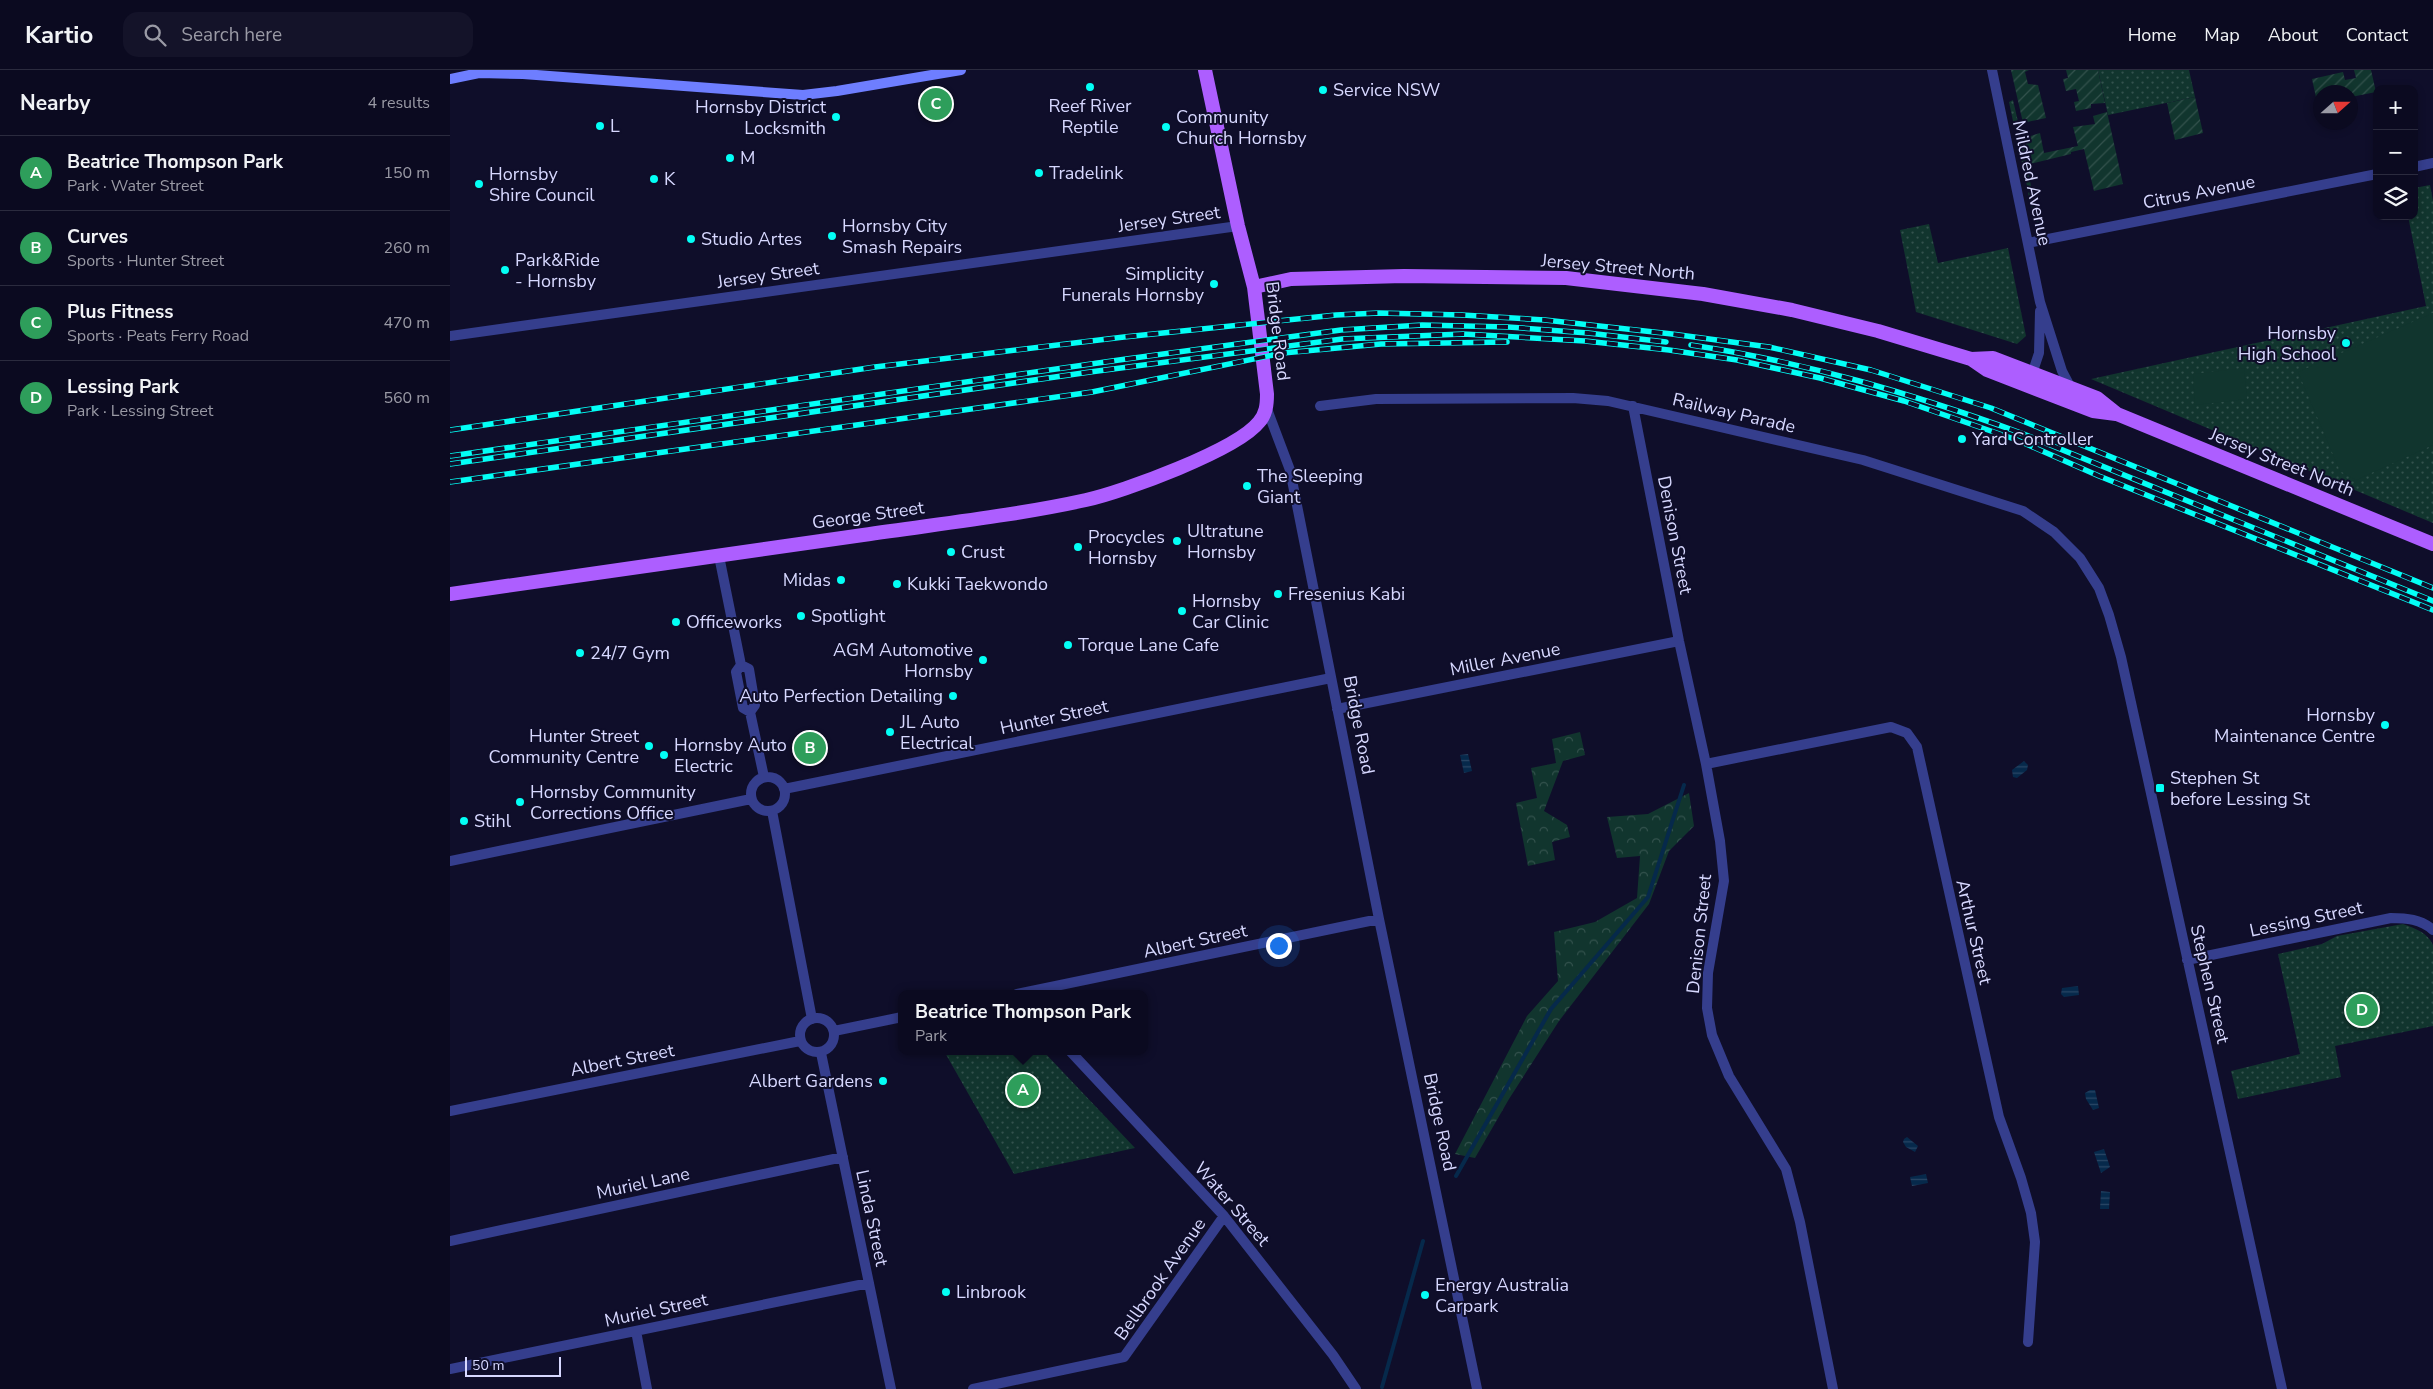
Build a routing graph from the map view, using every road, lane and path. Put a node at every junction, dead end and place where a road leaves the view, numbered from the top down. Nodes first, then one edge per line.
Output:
1 (961, 70) edge
2 (1205, 70) edge
3 (1992, 70) edge
4 (450, 79) edge
5 (2433, 163) edge
6 (2418, 166) edge
7 (2373, 175) edge
8 (1238, 226) junction
9 (2028, 243) junction
10 (1254, 287) junction
11 (2040, 302) junction
12 (450, 336) edge
13 (2030, 379) junction
14 (2071, 388) junction
15 (1320, 406) dead end
16 (1633, 406) junction
17 (1267, 409) junction
18 (2117, 414) junction
19 (2433, 544) edge
20 (719, 556) junction
21 (2099, 588) joint
22 (450, 594) edge
23 (1679, 641) junction
24 (1331, 678) junction
25 (1337, 709) junction
26 (1706, 764) junction
27 (764, 778) junction
28 (784, 789) junction
29 (752, 799) junction
30 (772, 811) junction
31 (450, 861) edge
32 (1379, 920) junction
33 (2432, 929) edge
34 (2188, 960) junction
35 (1037, 990) edge
36 (898, 1018) edge
37 (812, 1019) junction
38 (834, 1031) junction
39 (800, 1041) junction
40 (821, 1053) junction
41 (1074, 1055) edge
42 (450, 1112) edge
43 (843, 1157) junction
44 (1224, 1216) junction
45 (450, 1241) edge
46 (869, 1283) junction
47 (636, 1331) junction
48 (2028, 1342) dead end
49 (450, 1369) edge
50 (647, 1389) edge
51 (891, 1389) edge
52 (973, 1389) edge
53 (1356, 1389) edge
54 (1478, 1389) edge
55 (1833, 1389) edge
56 (2282, 1389) edge

1 - 4 main road
2 - 8 main road, Bridge Road
3 - 9 street, Mildred Avenue
5 - 6 street
7 - 9 street, Citrus Avenue
8 - 10 main road, Bridge Road
8 - 12 street, Jersey Street
9 - 11 street, Mildred Avenue
10 - 13 main road, Jersey Street North
10 - 17 main road, Bridge Road
11 - 13 street, Mildred Avenue
11 - 14 street, Mildred Avenue
13 - 14 main road, Jersey Street North
13 - 18 main road, Jersey Street North
14 - 18 main road, Jersey Street North
15 - 16 street, Railway Parade
16 - 21 street, Railway Parade
16 - 23 street, Denison Street
17 - 20 main road, George Street
17 - 24 street, Bridge Road
18 - 19 main road, Jersey Street North
20 - 22 main road, George Street
20 - 27 street
21 - 34 street, Stephen Street
23 - 25 street, Miller Avenue
23 - 26 street, Denison Street
24 - 25 street, Bridge Road
24 - 28 street, Hunter Street
25 - 32 street, Bridge Road
26 - 48 street, Arthur Street
26 - 55 street, Denison Street
27 - 28 street
27 - 29 street
28 - 30 street
29 - 30 street
29 - 31 street
30 - 37 street
32 - 35 street, Albert Street
32 - 54 street, Bridge Road
33 - 34 street, Lessing Street
34 - 56 street, Stephen Street
36 - 38 street
37 - 38 street
37 - 39 street
38 - 40 street
39 - 40 street
39 - 42 street, Albert Street
40 - 43 street, Linda Street
41 - 44 street, Water Street
43 - 45 street, Muriel Lane
43 - 46 street, Linda Street
44 - 52 street, Bellbrook Avenue
44 - 53 street, Water Street
46 - 47 street, Muriel Street
46 - 51 street, Linda Street
47 - 49 street, Muriel Street
47 - 50 street

